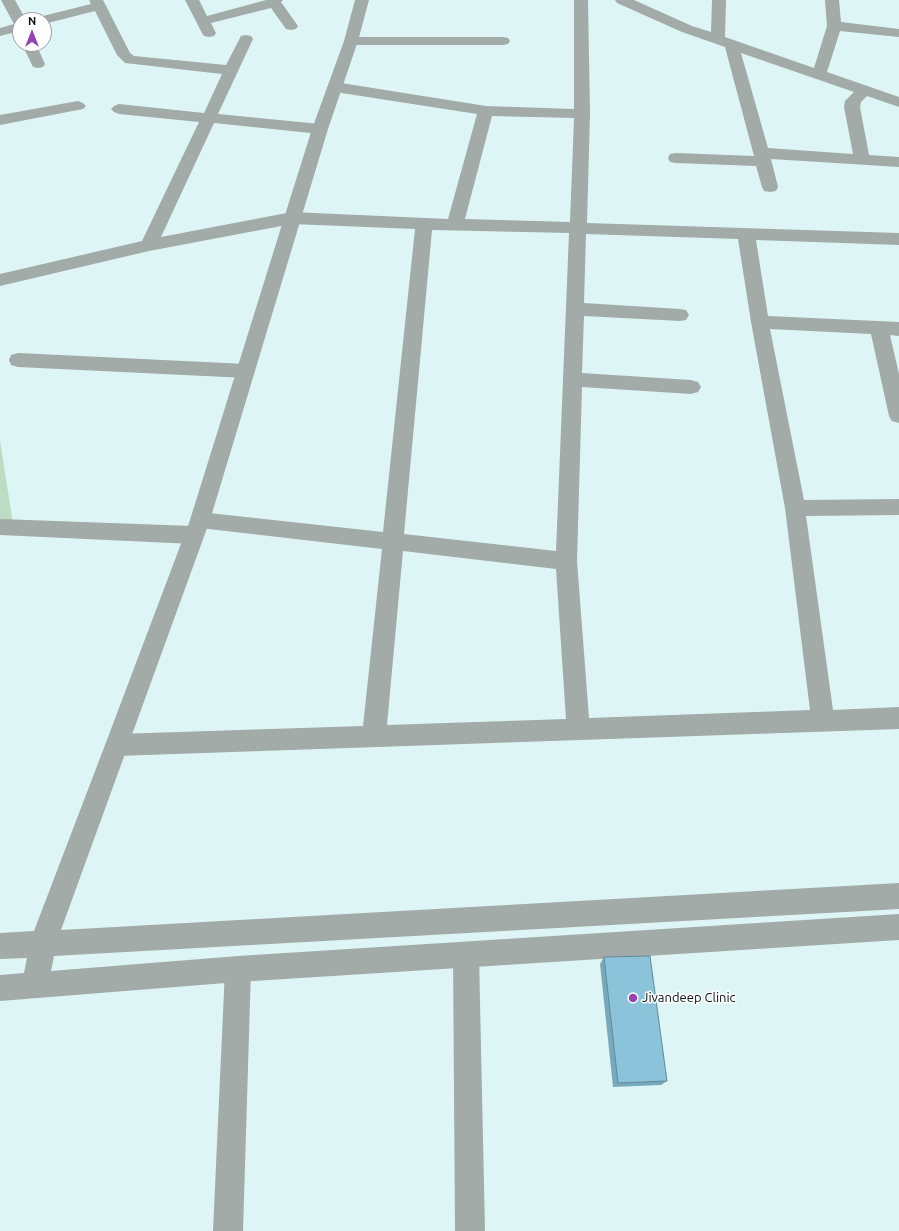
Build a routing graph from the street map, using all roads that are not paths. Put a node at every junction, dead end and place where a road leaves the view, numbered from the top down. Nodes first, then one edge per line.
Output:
1 (8, 0) edge
2 (192, 0) edge
3 (362, 0) edge
4 (581, 0) edge
5 (622, 0) edge
6 (719, 0) edge
7 (832, 0) edge
8 (275, 1) edge
9 (97, 3) edge
10 (14, 12) edge
11 (52, 17) edge
12 (291, 26) dead end
13 (834, 26) junction
14 (12, 29) edge
15 (0, 32) edge
16 (899, 33) edge
17 (246, 39) dead end
18 (351, 41) junction
19 (503, 41) dead end
20 (725, 42) junction
21 (33, 52) edge
22 (38, 64) dead end
23 (230, 70) junction
24 (818, 74) junction
25 (335, 87) junction
26 (864, 90) junction
27 (899, 102) edge
28 (78, 106) dead end
29 (119, 109) dead end
30 (486, 111) junction
31 (582, 114) junction
32 (207, 118) junction
33 (0, 120) edge
34 (320, 129) junction
35 (762, 157) junction
36 (676, 158) dead end
37 (862, 160) junction
38 (899, 162) edge
39 (770, 187) dead end
40 (292, 218) junction
41 (424, 224) junction
42 (455, 225) junction
43 (578, 228) junction
44 (746, 234) junction
45 (899, 239) edge
46 (149, 245) junction
47 (0, 261) edge
48 (3, 279) edge
49 (575, 309) junction
50 (680, 315) dead end
51 (760, 322) junction
52 (879, 328) junction
53 (899, 329) edge
54 (18, 360) dead end
55 (246, 371) junction
56 (573, 379) junction
57 (691, 387) dead end
58 (899, 416) edge
59 (899, 507) edge
60 (795, 508) junction
61 (197, 527) junction
62 (1, 530) edge
63 (392, 541) junction
64 (566, 561) junction
65 (899, 718) edge
66 (823, 720) junction
67 (578, 728) junction
68 (374, 736) junction
69 (117, 745) junction
70 (899, 896) edge
71 (681, 908) junction
72 (899, 928) edge
73 (684, 941) junction
74 (43, 942) junction
75 (0, 946) edge
76 (466, 955) junction
77 (238, 969) junction
78 (35, 985) junction
79 (0, 988) edge
80 (228, 1231) edge
81 (470, 1231) edge

1 - 10 street
2 - 8 street
3 - 18 street
4 - 31 street
5 - 20 street
6 - 20 street
7 - 13 street
8 - 12 street
9 - 11 street
9 - 23 street
13 - 16 street
13 - 24 street
14 - 15 street
17 - 23 street
18 - 19 street
18 - 25 street
20 - 24 street
20 - 35 street
21 - 22 street
23 - 32 street
24 - 26 street
25 - 30 street
25 - 34 street
26 - 27 street
26 - 37 street
28 - 33 street
29 - 32 street
30 - 31 street
30 - 42 street
31 - 43 street
32 - 34 street
32 - 46 street
34 - 40 street
35 - 36 street
35 - 37 street
35 - 39 street
37 - 38 street
40 - 41 street
40 - 46 street
40 - 55 street
41 - 42 street
41 - 63 street
42 - 43 street
43 - 44 street
43 - 49 street
44 - 45 street
44 - 51 street
46 - 48 street
47 - 48 street
49 - 50 street
49 - 56 street
51 - 52 street
51 - 60 street
52 - 53 street
52 - 58 street
54 - 55 street
55 - 61 street
56 - 57 street
56 - 64 street
59 - 60 street
60 - 66 street
61 - 62 street
61 - 63 street
61 - 69 street
63 - 64 street
63 - 68 street
64 - 67 street
65 - 66 street
66 - 67 street
67 - 68 street
68 - 69 street
69 - 74 street
70 - 71 street
71 - 73 street
71 - 74 street
72 - 73 street
73 - 76 street
74 - 75 street
74 - 78 street
76 - 77 street
76 - 81 street
77 - 78 street
77 - 80 street
78 - 79 street

